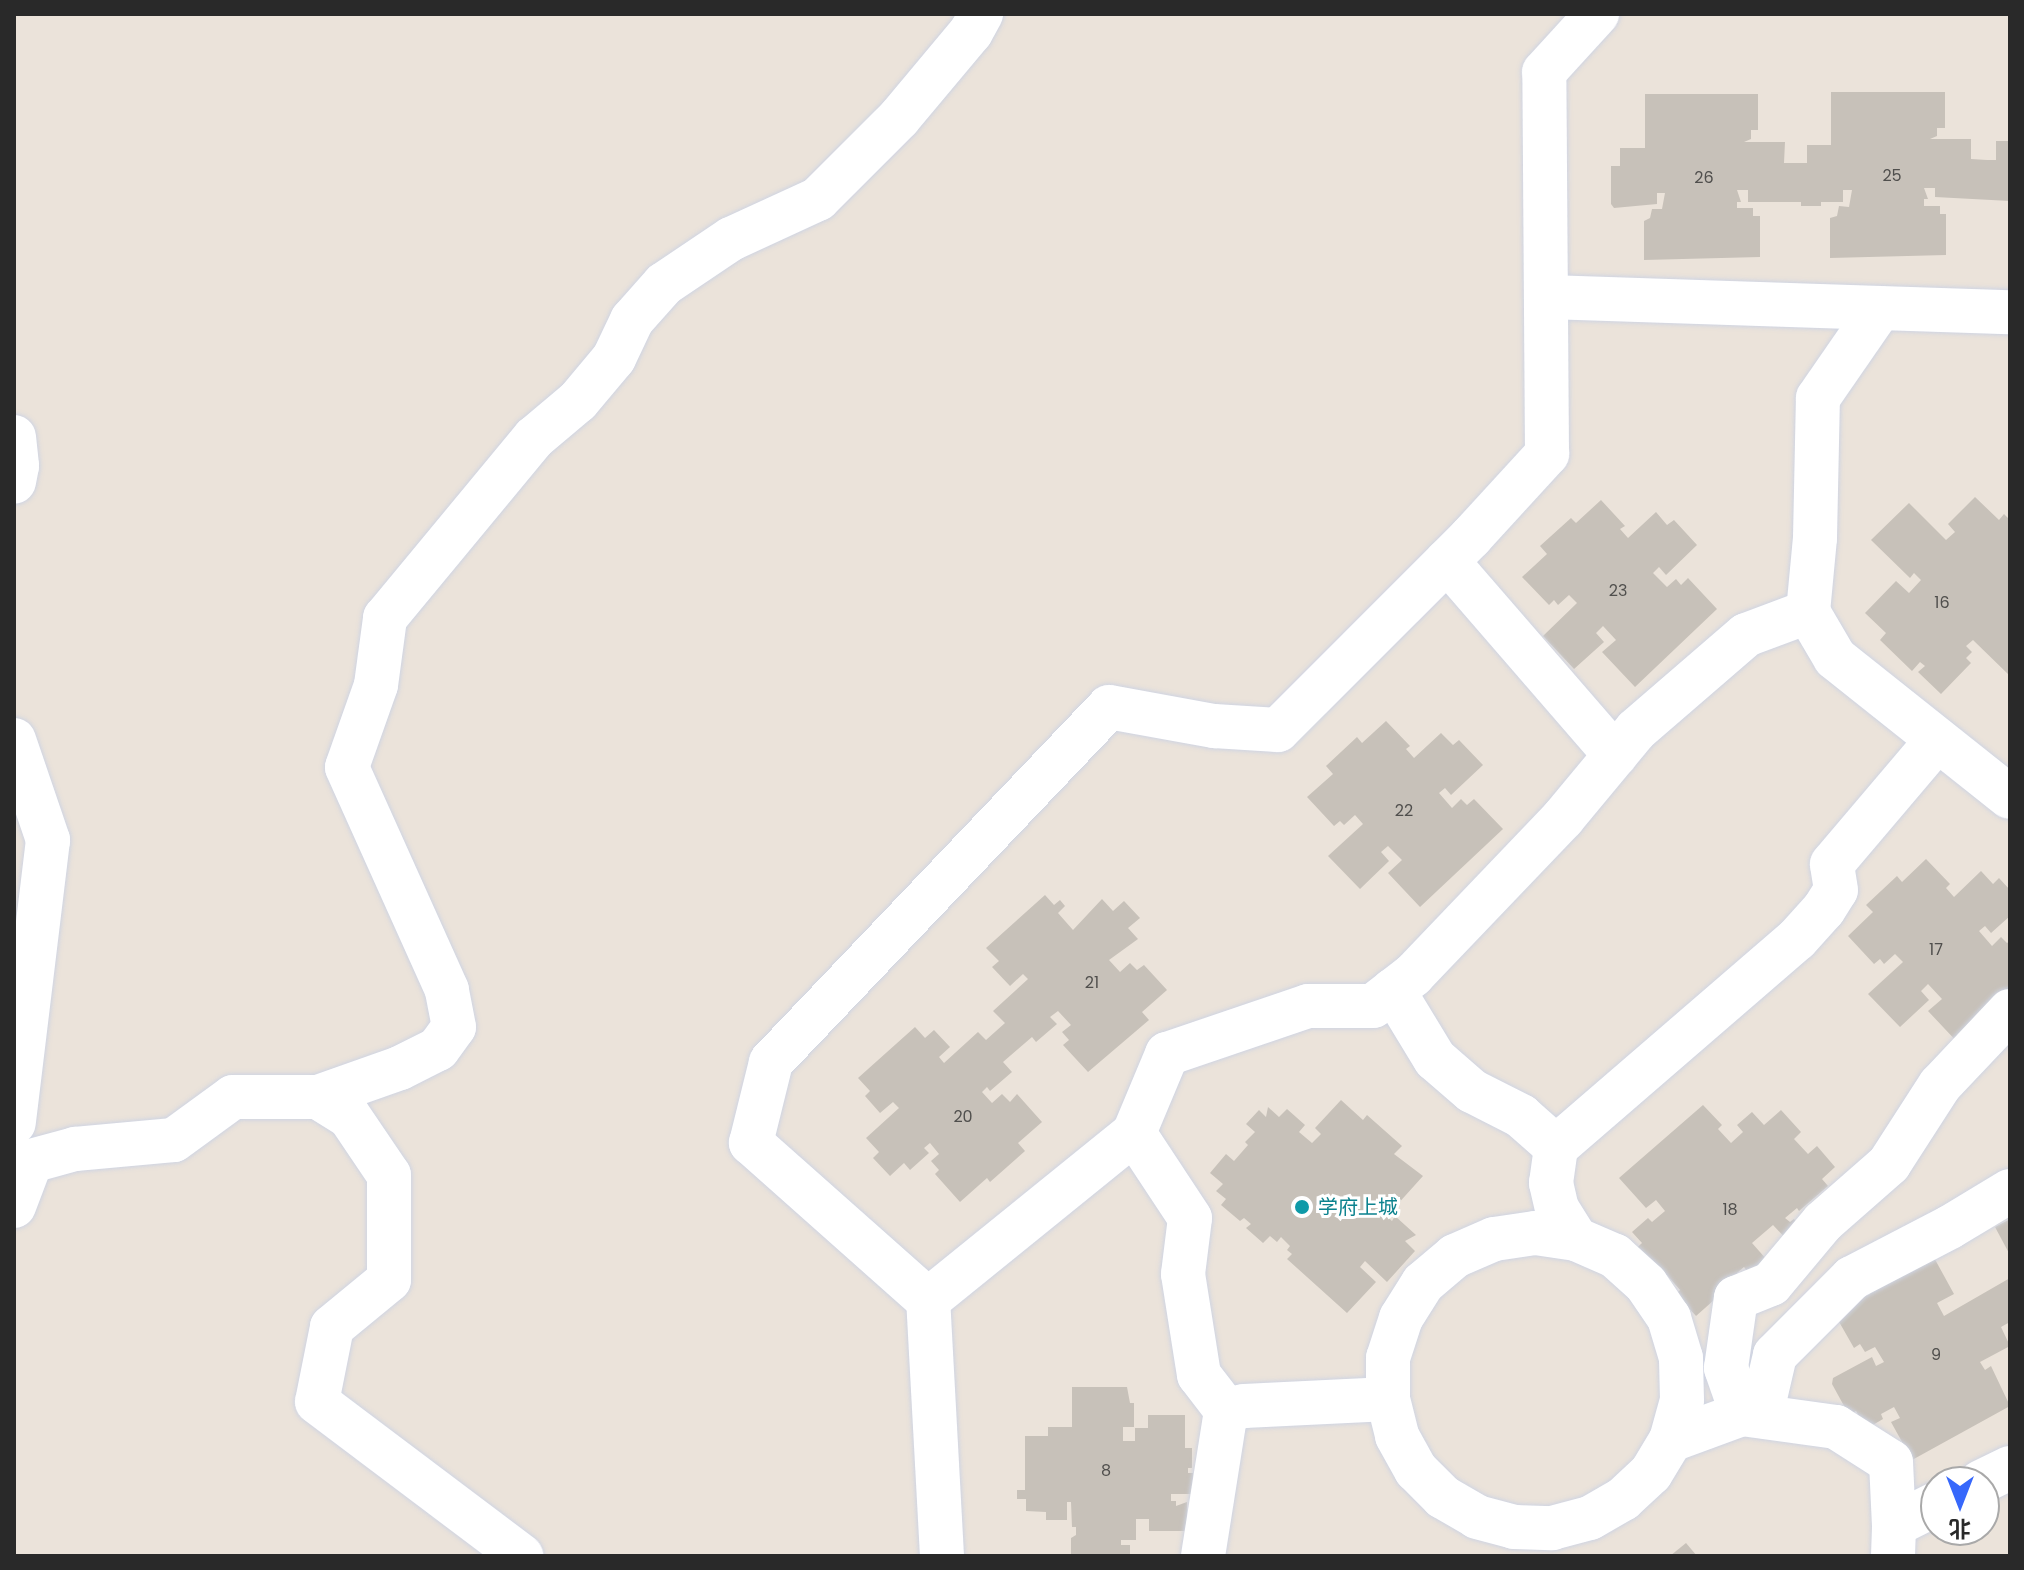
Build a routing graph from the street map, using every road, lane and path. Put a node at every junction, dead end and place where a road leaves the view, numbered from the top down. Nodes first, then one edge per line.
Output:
1 (981, 14) edge
2 (1597, 14) edge
3 (1547, 297) junction
4 (1880, 308) junction
5 (2010, 312) edge
6 (14, 437) edge
7 (14, 482) edge
8 (1447, 561) junction
9 (1808, 612) junction
10 (14, 740) edge
11 (1937, 740) junction
12 (1615, 755) junction
13 (2010, 797) edge
14 (29, 883) edge
15 (1393, 990) junction
16 (2010, 1011) edge
17 (318, 1097) junction
18 (14, 1123) edge
19 (1134, 1133) junction
20 (1556, 1147) junction
21 (2010, 1191) edge
22 (14, 1206) edge
23 (1576, 1239) junction
24 (928, 1300) junction
25 (1388, 1399) junction
26 (1226, 1410) junction
27 (1742, 1414) junction
28 (1671, 1440) junction
29 (1920, 1517) edge
30 (1893, 1540) edge
31 (1548, 1542) edge
32 (521, 1556) edge
33 (942, 1556) edge
34 (1203, 1556) edge

1 - 17 street
2 - 3 street
3 - 4 street
3 - 8 street
4 - 5 street
4 - 9 street
6 - 7 street
8 - 12 street
8 - 24 street
9 - 11 street
9 - 12 street
10 - 14 street
11 - 13 street
11 - 20 street
12 - 15 street
14 - 18 street
15 - 19 street
15 - 20 street
16 - 27 street
17 - 22 street
17 - 32 street
19 - 24 street
19 - 26 street
20 - 23 street
21 - 27 street
23 - 25 street
23 - 28 street
24 - 33 street
25 - 26 street
25 - 31 street
26 - 34 street
27 - 28 street
27 - 30 street
28 - 31 street
29 - 30 street

